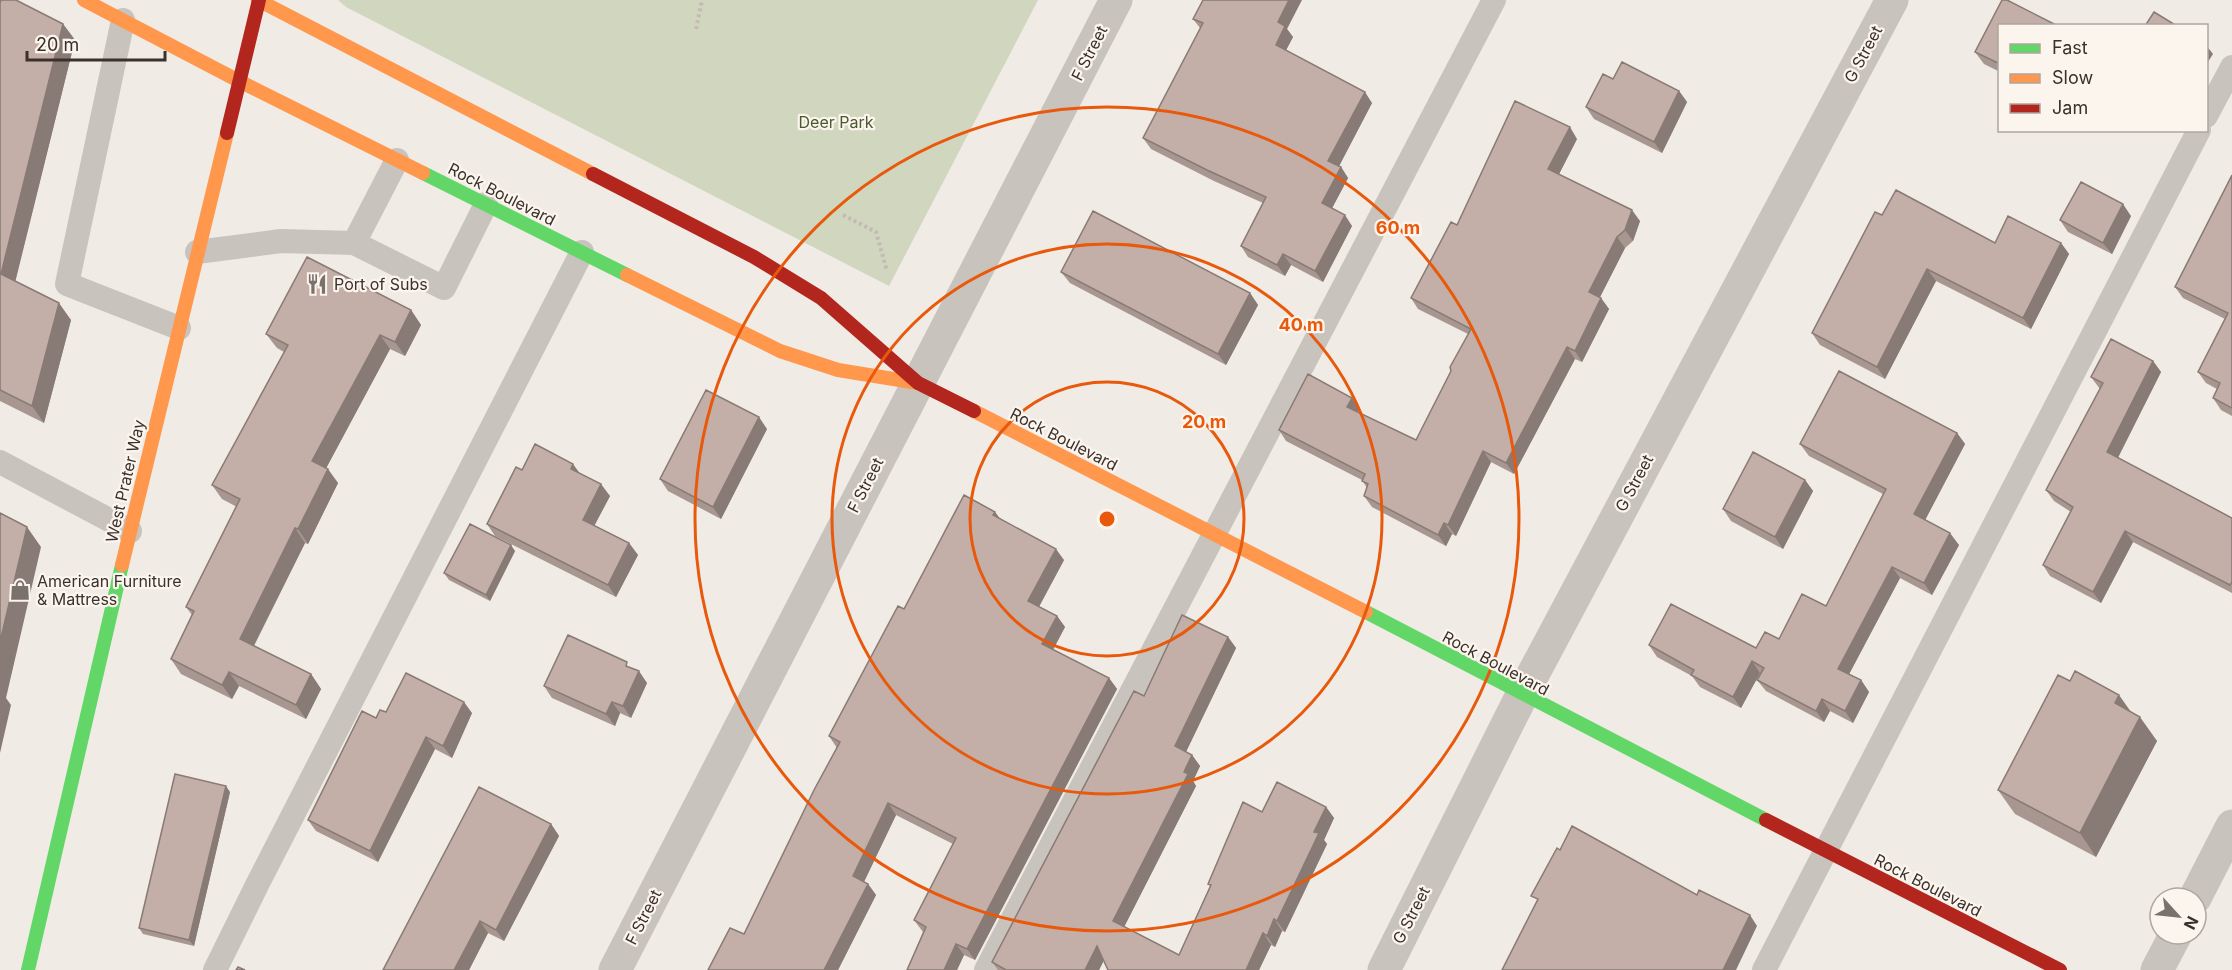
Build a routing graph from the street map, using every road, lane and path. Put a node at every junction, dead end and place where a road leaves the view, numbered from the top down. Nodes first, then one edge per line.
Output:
1 (84, 0) edge
2 (258, 0) edge
3 (702, 0) edge
4 (1116, 0) edge
5 (1494, 0) edge
6 (1892, 0) edge
7 (123, 20) junction
8 (696, 29) dead end
9 (2232, 67) edge
10 (239, 81) junction
11 (2208, 112) edge
12 (2198, 132) edge
13 (397, 160) junction
14 (486, 204) junction
15 (843, 215) dead end
16 (354, 243) junction
17 (197, 252) junction
18 (582, 252) junction
19 (887, 271) dead end
20 (179, 328) junction
21 (918, 383) junction
22 (0, 462) edge
23 (130, 531) junction
24 (1213, 533) junction
25 (1522, 695) junction
26 (2232, 826) edge
27 (1825, 851) junction
28 (2201, 886) edge
29 (2170, 946) edge
30 (28, 970) edge
31 (215, 970) edge
32 (615, 970) edge
33 (986, 970) edge
34 (1384, 970) edge
35 (1764, 970) edge
36 (2060, 970) edge
37 (2157, 970) edge

1 - 7 main road, Rock Boulevard
2 - 10 main road, West Prater Way
2 - 21 main road, Rock Boulevard
3 - 8 path
4 - 21 street, F Street
5 - 24 lane
6 - 25 street, G Street
7 - 10 main road, Rock Boulevard
7 - 20 lane
9 - 11 lane
10 - 13 main road, Rock Boulevard
10 - 17 main road, West Prater Way
12 - 27 lane
13 - 14 main road, Rock Boulevard
13 - 16 lane
14 - 16 lane
14 - 18 main road, Rock Boulevard
15 - 19 path
16 - 17 lane
17 - 20 main road, West Prater Way
18 - 21 main road, Rock Boulevard
18 - 31 lane
20 - 23 main road, West Prater Way
21 - 24 main road, Rock Boulevard
21 - 32 street, F Street
22 - 23 lane
23 - 30 main road, West Prater Way
24 - 25 main road, Rock Boulevard
24 - 33 lane
25 - 27 main road, Rock Boulevard
25 - 34 street, G Street
26 - 28 street
27 - 35 lane
27 - 36 main road, Rock Boulevard
29 - 37 street

